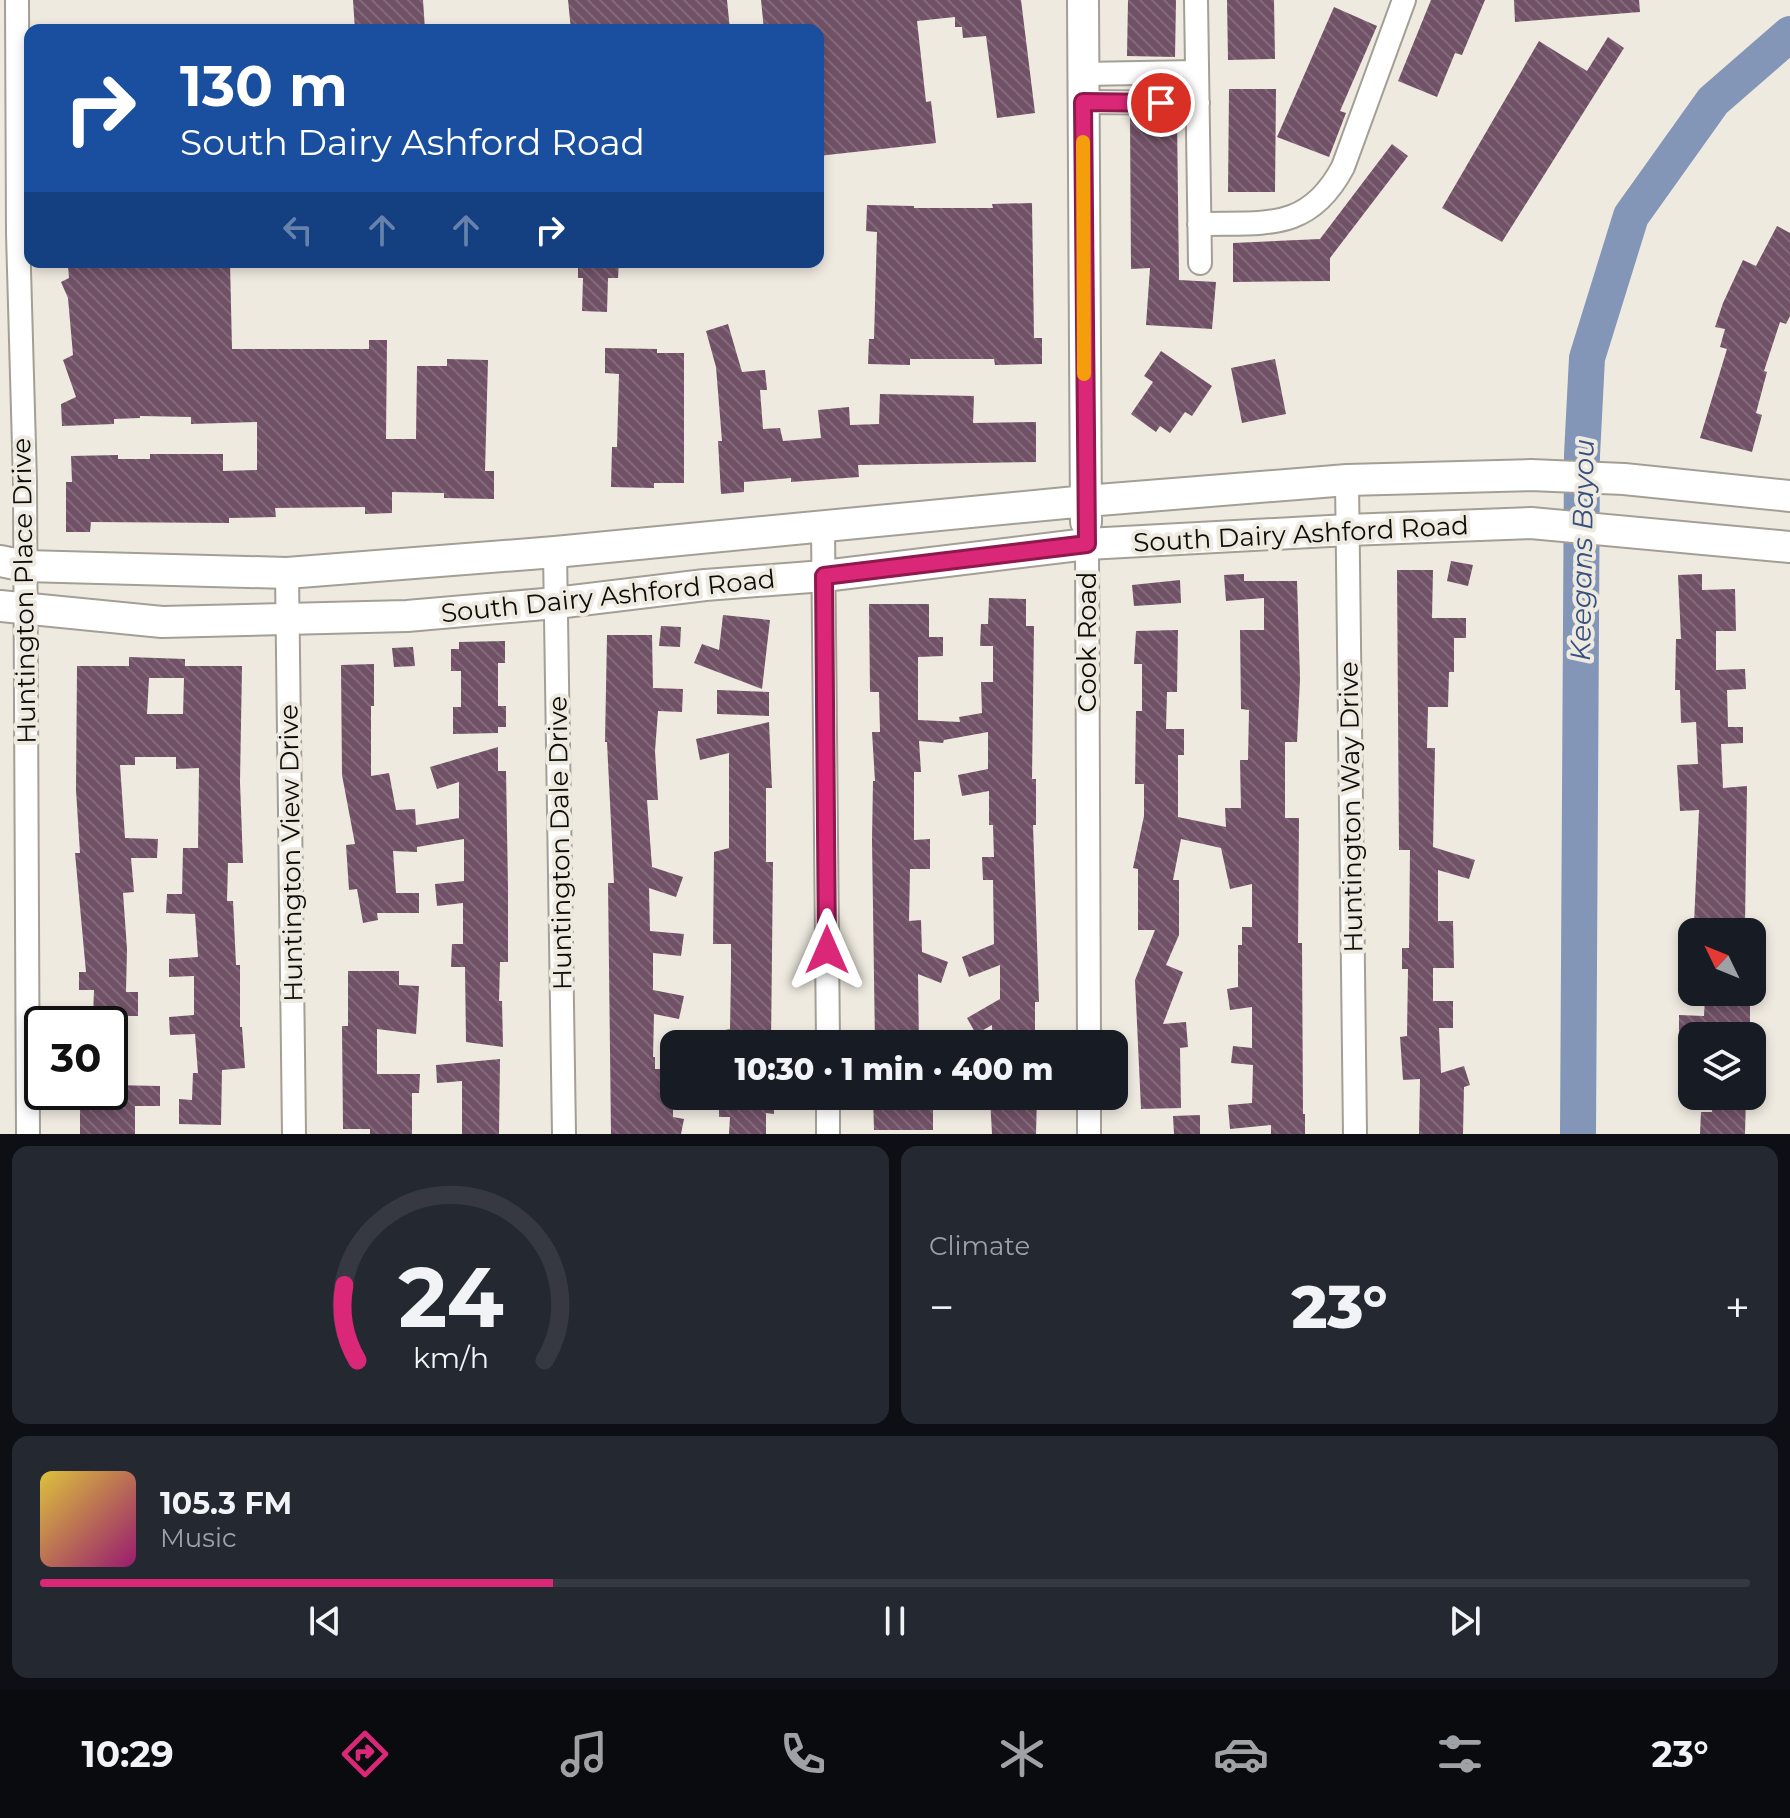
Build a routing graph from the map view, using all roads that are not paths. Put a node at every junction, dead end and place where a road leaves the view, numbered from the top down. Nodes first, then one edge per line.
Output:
1 (17, 0) edge
2 (1083, 0) edge
3 (1196, 0) edge
4 (1404, 0) edge
5 (1197, 72) junction
6 (1082, 88) junction
7 (1198, 103) junction
8 (1199, 224) junction
9 (1200, 263) dead end
10 (1347, 480) junction
11 (1790, 496) edge
12 (1086, 501) junction
13 (823, 528) junction
14 (1348, 530) junction
15 (1087, 544) junction
16 (1790, 547) edge
17 (555, 552) junction
18 (13, 564) edge
19 (287, 573) junction
20 (824, 576) junction
21 (556, 603) junction
22 (13, 608) edge
23 (288, 621) junction
24 (828, 1030) edge
25 (1089, 1030) edge
26 (828, 1110) edge
27 (1089, 1110) edge
28 (28, 1134) edge
29 (294, 1134) edge
30 (564, 1134) edge
31 (828, 1134) edge
32 (1089, 1134) edge
33 (1355, 1134) edge

1 - 18 street, Huntington Place Drive
2 - 6 main road, Cook Road
3 - 5 street
4 - 8 street
5 - 6 street
5 - 7 street
6 - 7 street
6 - 12 main road, Cook Road
7 - 8 street
8 - 9 street
10 - 11 main road, South Dairy Ashford Road
10 - 12 main road, South Dairy Ashford Road
10 - 14 street, Huntington Way Drive
12 - 13 main road, South Dairy Ashford Road
12 - 15 main road, Cook Road
13 - 17 main road, South Dairy Ashford Road
13 - 20 street
14 - 15 main road, South Dairy Ashford Road
14 - 16 main road, South Dairy Ashford Road
14 - 33 street, Huntington Way Drive
15 - 20 main road, South Dairy Ashford Road
15 - 25 street, Cook Road
17 - 19 main road, South Dairy Ashford Road
17 - 21 street, Huntington Dale Drive
18 - 19 main road, South Dairy Ashford Road
18 - 22 street, Huntington Place Drive
19 - 23 street, Huntington View Drive
20 - 21 main road, South Dairy Ashford Road
20 - 24 street
21 - 23 main road, South Dairy Ashford Road
21 - 30 street, Huntington Dale Drive
22 - 23 main road, South Dairy Ashford Road
22 - 28 street, Huntington Place Drive
23 - 29 street, Huntington View Drive
26 - 31 street
27 - 32 street

